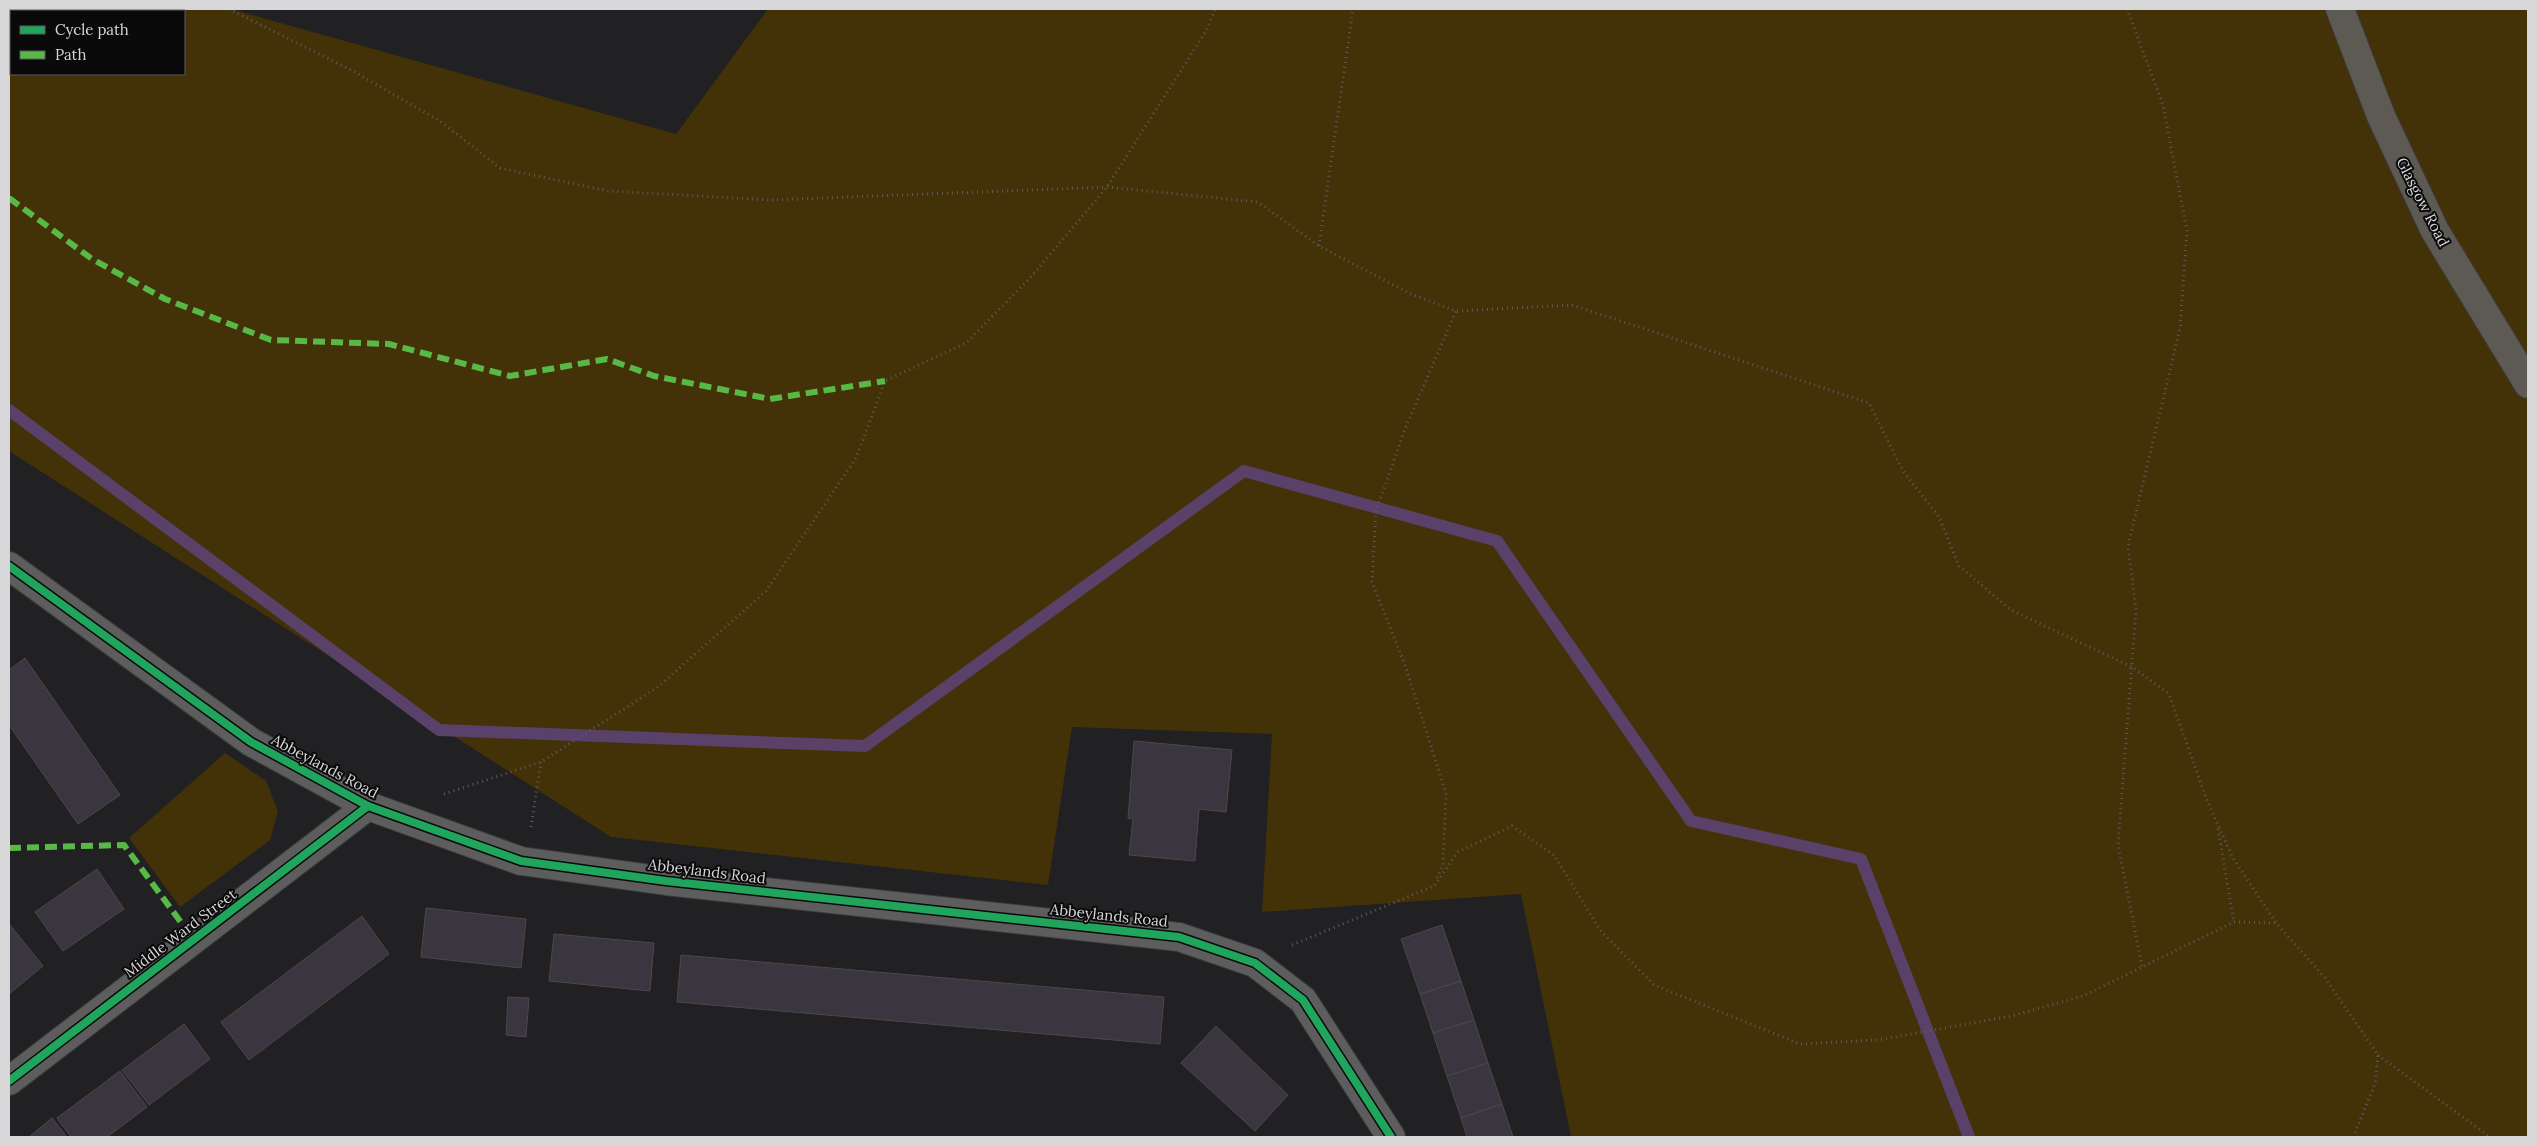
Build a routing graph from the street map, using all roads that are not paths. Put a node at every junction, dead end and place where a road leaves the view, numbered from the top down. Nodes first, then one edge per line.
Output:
1 (2340, 9) edge
2 (2528, 384) edge
3 (9, 566) edge
4 (368, 806) junction
5 (9, 1082) edge
6 (1391, 1137) edge

1 - 2 main road, Glasgow Road
3 - 4 street, Abbeylands Road
4 - 5 street, Middle Ward Street
4 - 6 street, Abbeylands Road

